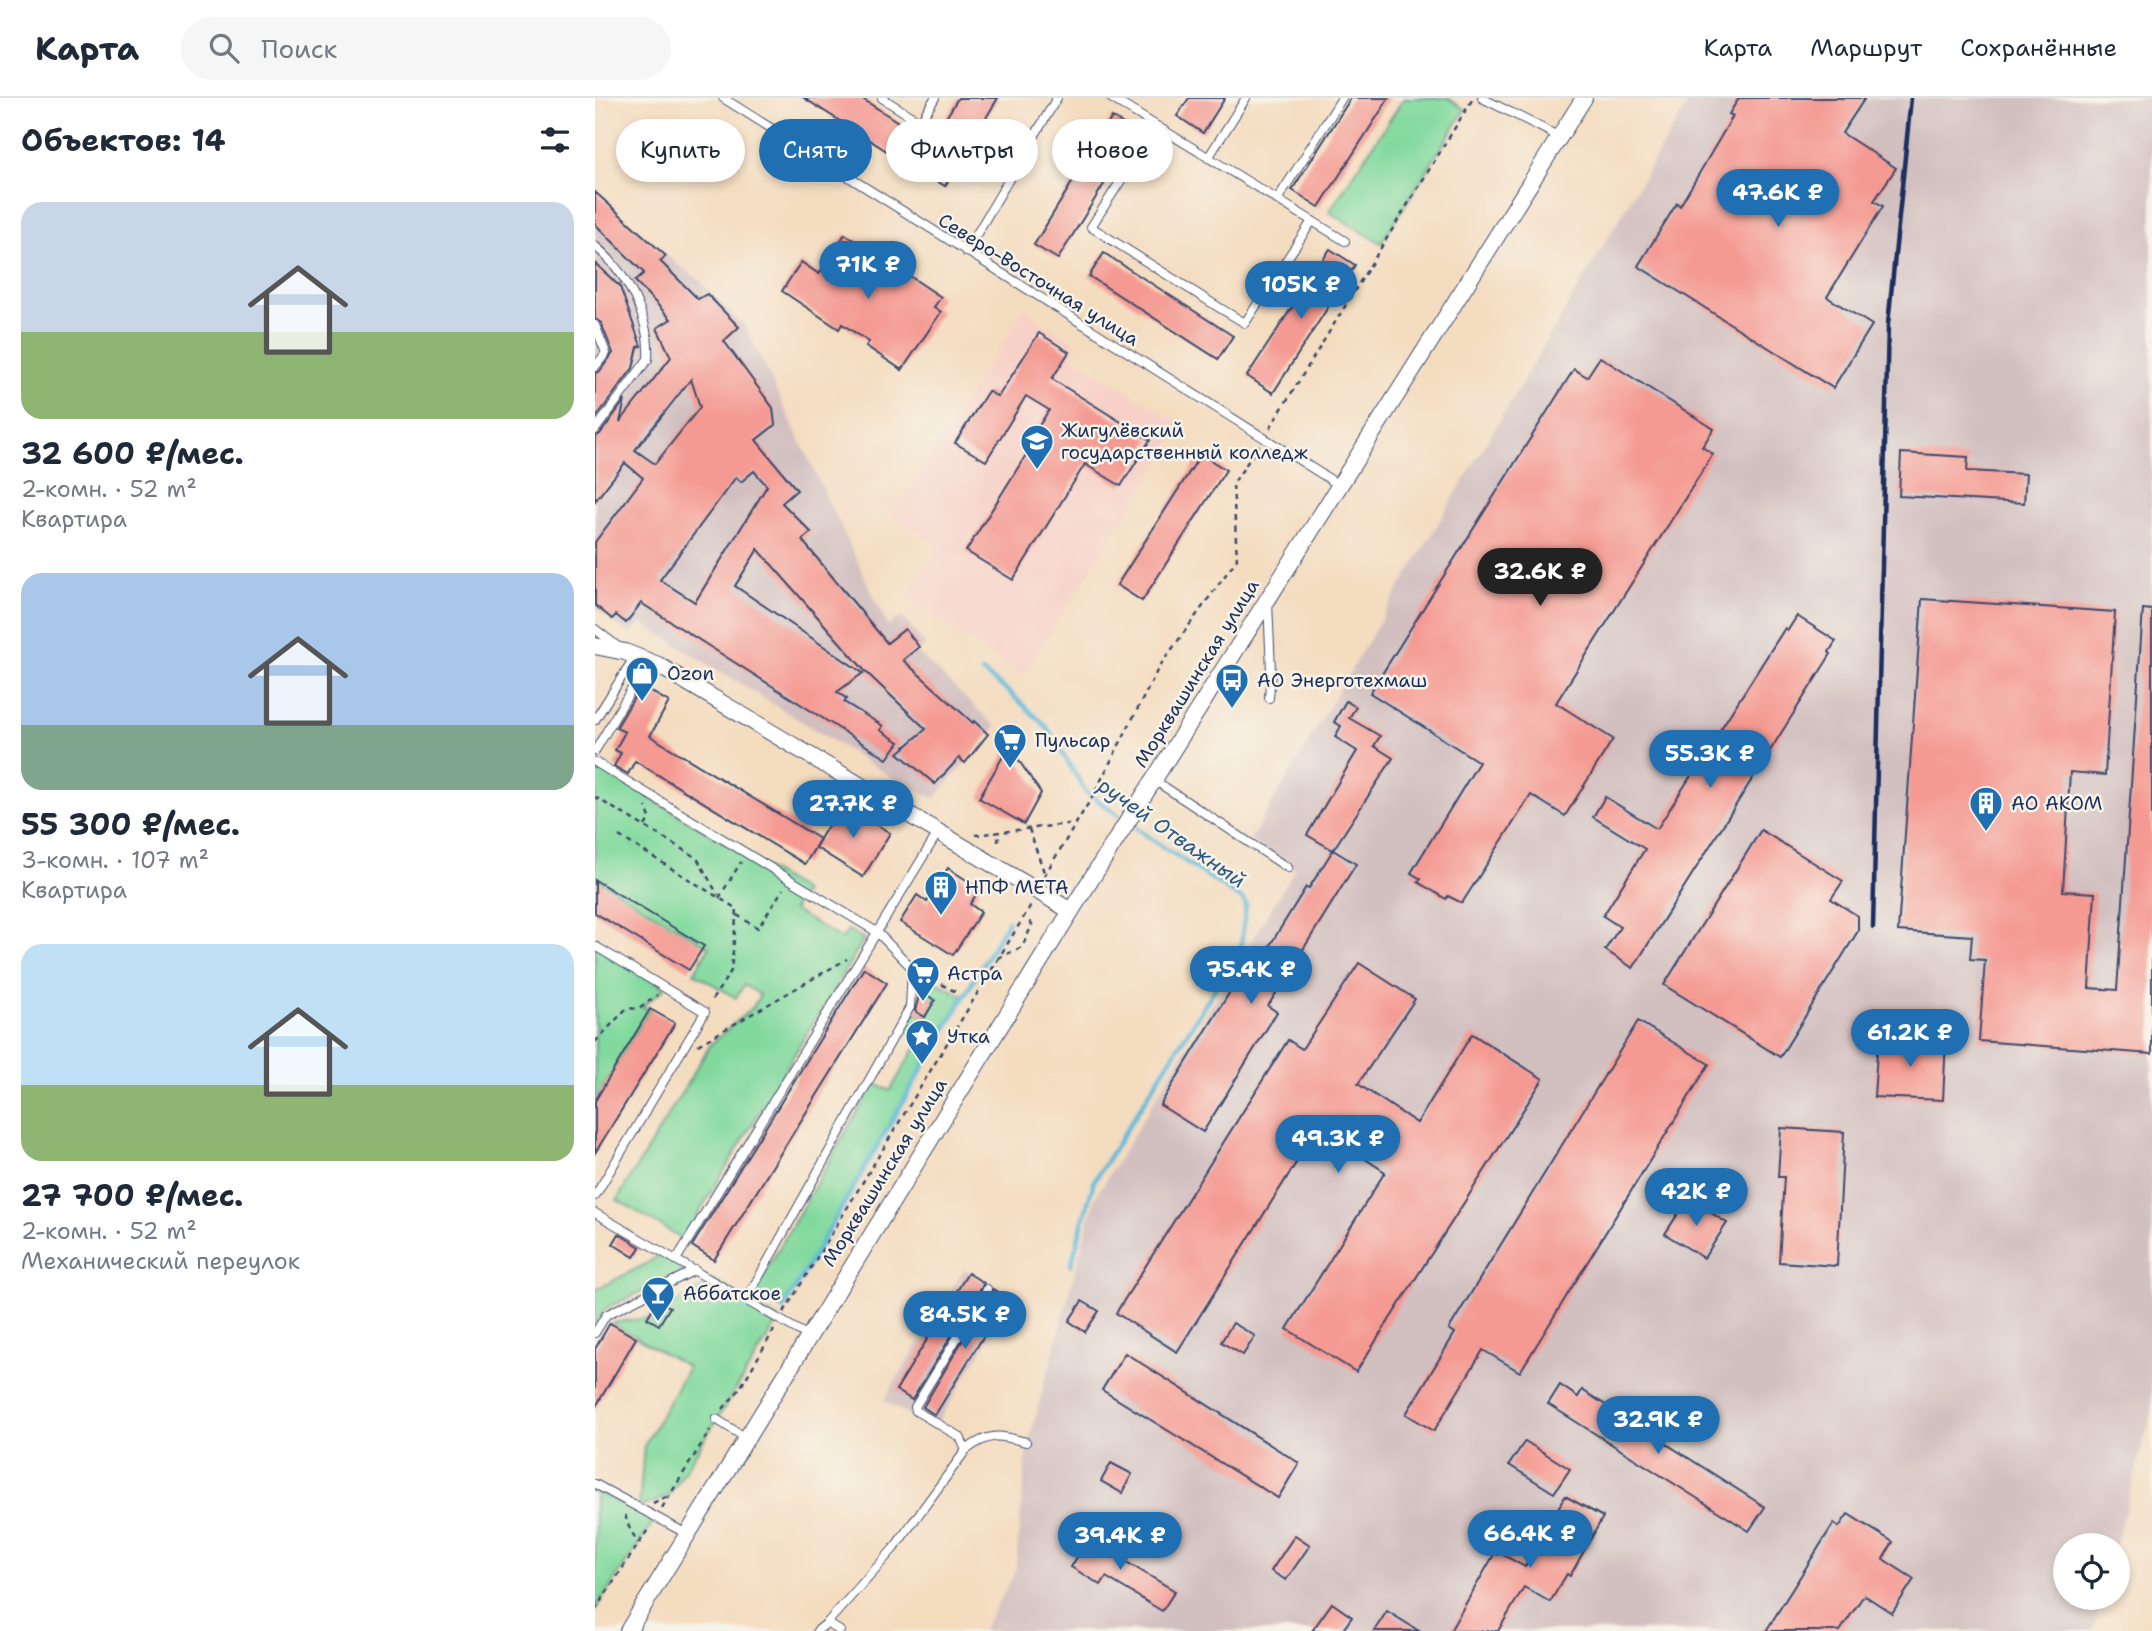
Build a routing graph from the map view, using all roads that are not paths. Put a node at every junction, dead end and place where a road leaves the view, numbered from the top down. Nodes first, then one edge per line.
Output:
1 (723, 98) edge
2 (882, 98) edge
3 (935, 98) edge
4 (1057, 98) edge
5 (1111, 98) edge
6 (1246, 98) edge
7 (1342, 98) edge
8 (1482, 98) edge
9 (1584, 98) edge
10 (1145, 119) edge
11 (1173, 136) edge
12 (1560, 137) junction
13 (1208, 158) junction
14 (1120, 182) edge
15 (1277, 200) junction
16 (1312, 221) junction
17 (1345, 242) dead end
18 (595, 246) edge
19 (966, 252) junction
20 (595, 325) edge
21 (595, 367) edge
22 (595, 430) edge
23 (1339, 485) junction
24 (1268, 599) junction
25 (595, 629) edge
26 (595, 646) edge
27 (636, 656) junction
28 (1269, 698) dead end
29 (595, 720) edge
30 (595, 751) edge
31 (595, 762) edge
32 (1154, 780) junction
33 (939, 831) junction
34 (1288, 868) dead end
35 (1071, 911) junction
36 (877, 932) junction
37 (595, 946) edge
38 (595, 1196) edge
39 (595, 1213) edge
40 (676, 1259) junction
41 (695, 1269) junction
42 (986, 1289) dead end
43 (746, 1300) junction
44 (595, 1333) edge
45 (808, 1336) junction
46 (716, 1419) road end
47 (746, 1438) junction
48 (1026, 1442) dead end
49 (966, 1450) junction
50 (595, 1484) edge
51 (687, 1534) junction
52 (827, 1623) junction
53 (628, 1631) edge
54 (817, 1631) edge
55 (840, 1631) edge

1 - 19 lane, Северо-Восточная улица
2 - 3 lane
4 - 19 lane
5 - 10 lane
6 - 13 lane
7 - 15 lane
8 - 12 lane
9 - 12 street, Морквашинская улица
11 - 13 lane
12 - 23 street, Морквашинская улица
13 - 15 lane
14 - 16 lane
15 - 16 lane
16 - 17 lane
18 - 22 lane
19 - 23 lane, Северо-Восточная улица
20 - 21 lane
23 - 24 street, Морквашинская улица
24 - 28 lane
24 - 32 street, Морквашинская улица
25 - 27 lane
26 - 27 street
27 - 29 lane
27 - 30 lane
27 - 33 street
31 - 36 lane
32 - 34 lane
32 - 35 street, Морквашинская улица
33 - 35 street
33 - 36 lane
35 - 45 street, Морквашинская улица
36 - 40 lane
36 - 43 lane
37 - 38 lane
39 - 40 lane
40 - 41 lane
41 - 43 lane
41 - 44 lane
42 - 49 lane
43 - 45 lane
45 - 47 street, Морквашинская улица
46 - 47 lane
47 - 51 street, Морквашинская улица
48 - 49 lane
49 - 52 lane
50 - 51 lane
51 - 53 street, Морквашинская улица
52 - 54 lane
52 - 55 lane

